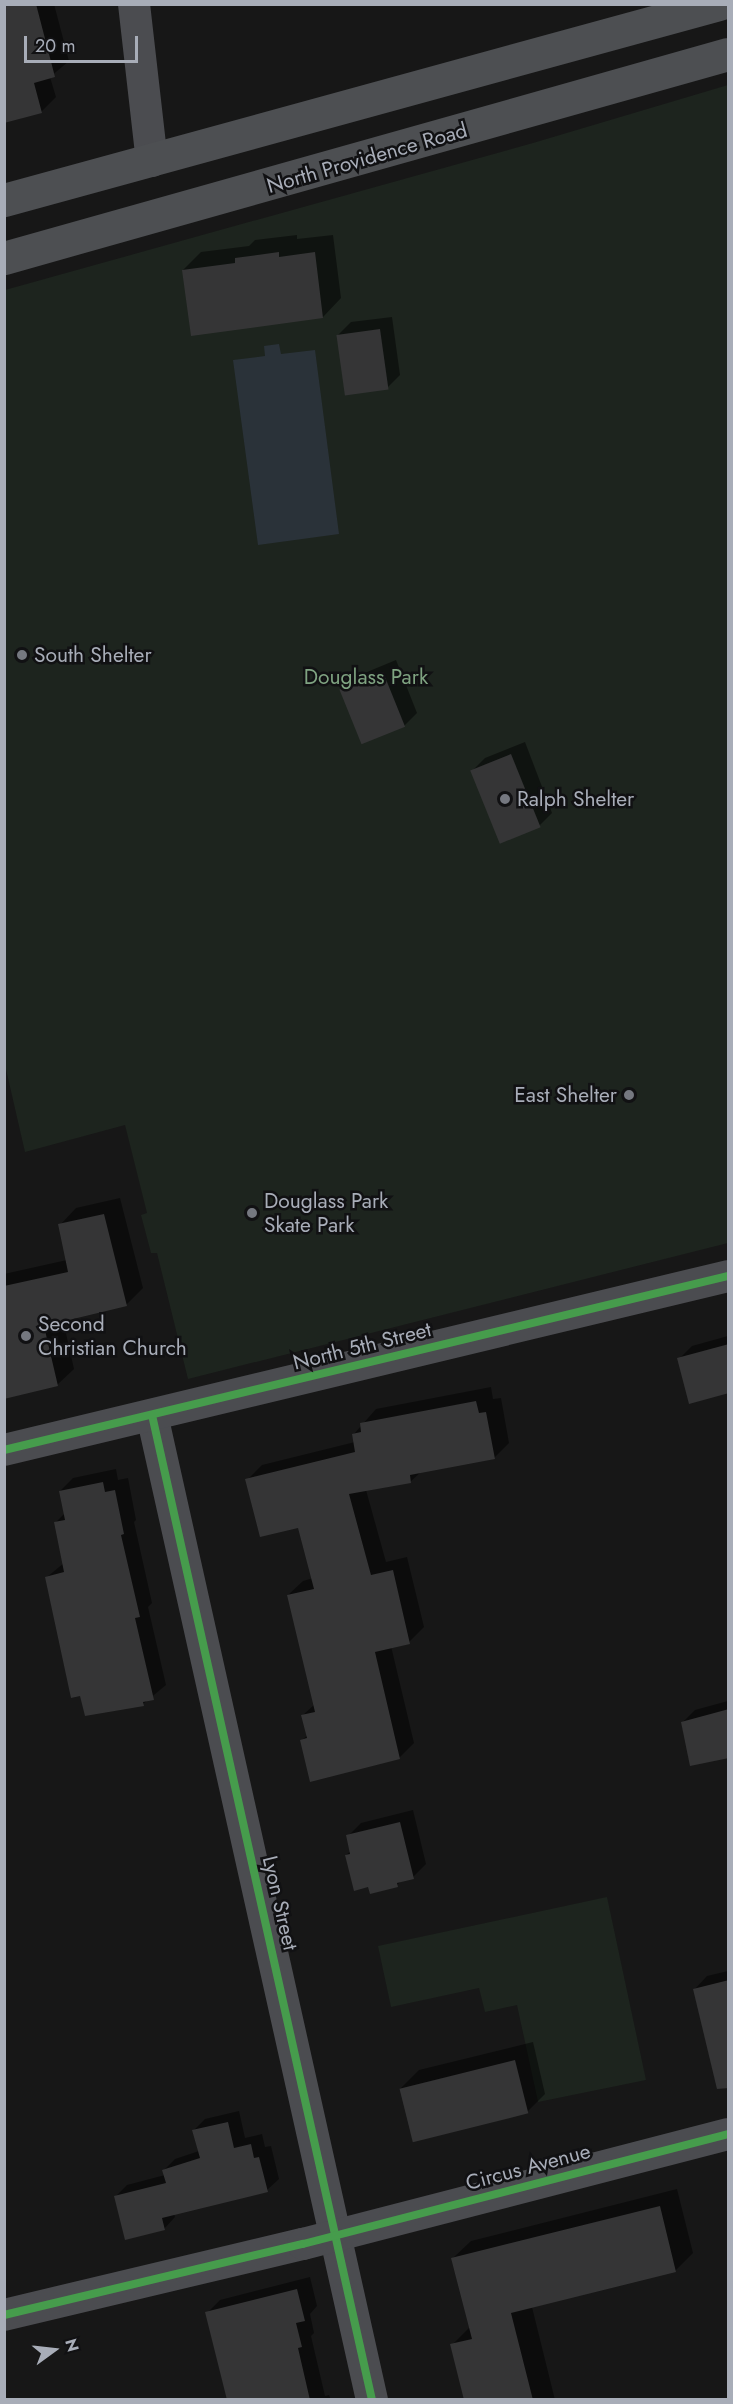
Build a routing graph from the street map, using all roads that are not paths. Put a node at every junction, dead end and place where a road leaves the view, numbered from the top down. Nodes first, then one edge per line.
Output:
1 (134, 4) edge
2 (719, 4) edge
3 (729, 54) edge
4 (152, 161) junction
5 (4, 200) edge
6 (4, 258) edge
7 (729, 1276) edge
8 (152, 1415) junction
9 (4, 1450) edge
10 (729, 2134) edge
11 (336, 2236) junction
12 (4, 2315) edge
13 (372, 2400) edge

1 - 4 street
2 - 4 main road
3 - 6 main road, North Providence Road
4 - 5 main road
7 - 8 street, North 5th Street
8 - 9 street, North 5th Street
8 - 11 street, Lyon Street
10 - 11 street, Circus Avenue
11 - 12 street, Circus Avenue
11 - 13 street, Lyon Street

